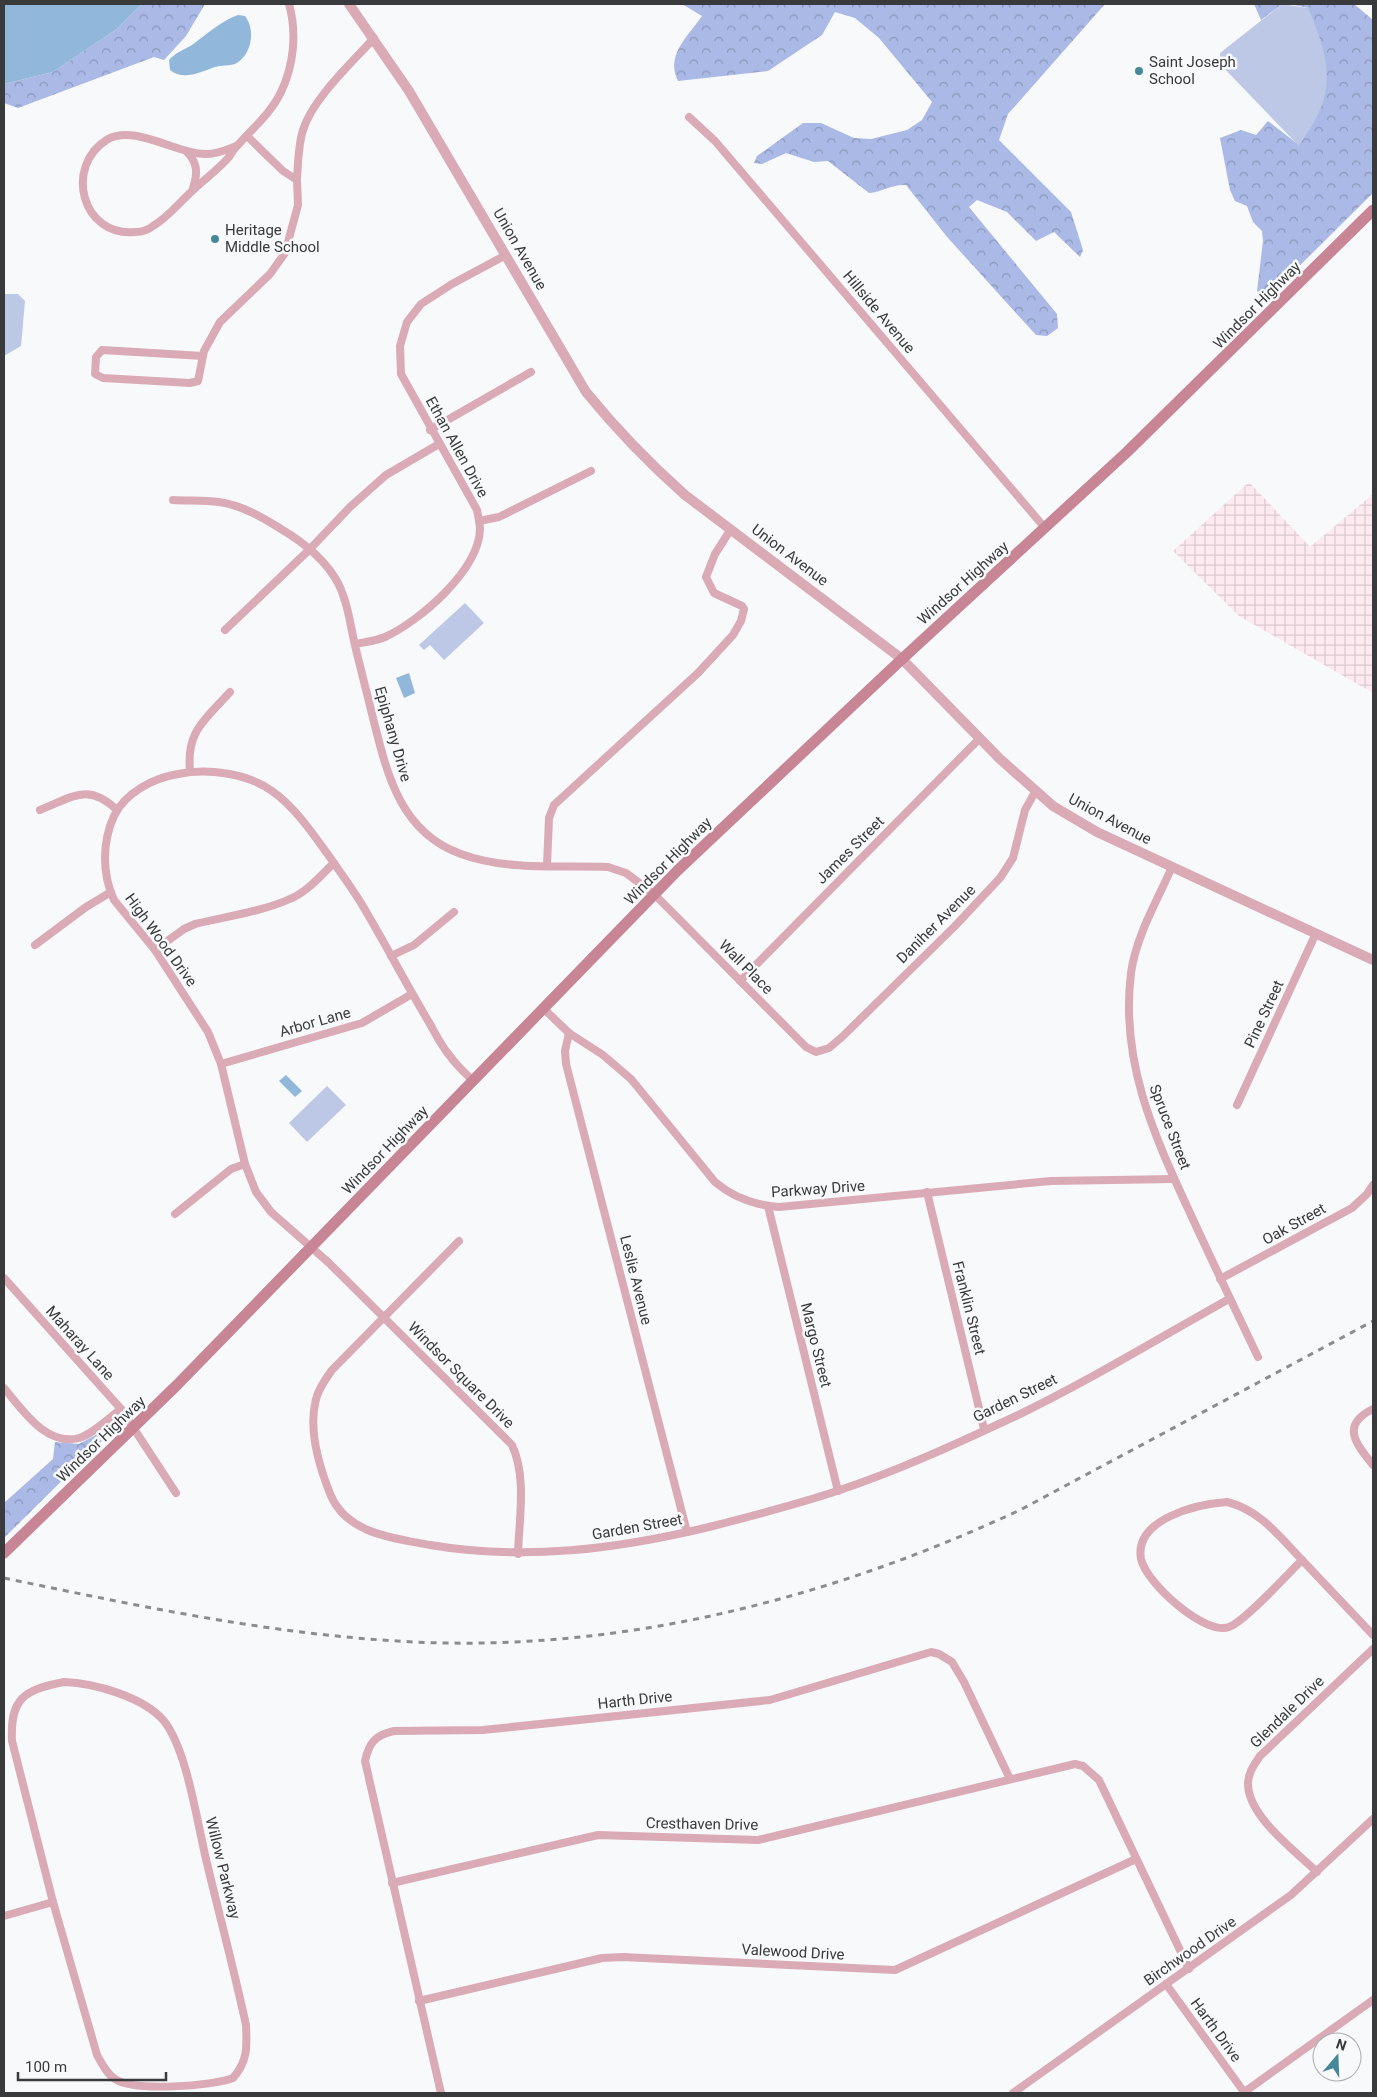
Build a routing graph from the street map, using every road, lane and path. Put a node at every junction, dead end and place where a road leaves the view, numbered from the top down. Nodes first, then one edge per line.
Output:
1 (289, 4) edge
2 (348, 4) edge
3 (374, 38) junction
4 (689, 116) dead end
5 (247, 136) junction
6 (236, 146) junction
7 (186, 151) junction
8 (297, 180) junction
9 (192, 190) junction
10 (1373, 210) edge
11 (506, 255) junction
12 (203, 356) junction
13 (531, 372) dead end
14 (430, 430) junction
15 (439, 444) junction
16 (591, 471) dead end
17 (173, 500) dead end
18 (479, 520) junction
19 (1045, 528) junction
20 (731, 530) junction
21 (310, 549) junction
22 (225, 630) dead end
23 (355, 644) junction
24 (902, 659) junction
25 (230, 692) dead end
26 (980, 739) junction
27 (190, 771) junction
28 (1035, 792) junction
29 (40, 810) dead end
30 (117, 810) junction
31 (334, 863) junction
32 (547, 865) junction
33 (1172, 867) junction
34 (111, 892) junction
35 (655, 894) junction
36 (454, 912) dead end
37 (1316, 933) junction
38 (35, 945) dead end
39 (155, 950) junction
40 (390, 956) junction
41 (1373, 960) edge
42 (740, 981) junction
43 (412, 994) junction
44 (543, 1008) junction
45 (569, 1033) junction
46 (822, 1052) joint
47 (221, 1064) junction
48 (473, 1081) junction
49 (1237, 1105) dead end
50 (245, 1164) junction
51 (1174, 1179) junction
52 (1373, 1185) edge
53 (927, 1192) junction
54 (768, 1206) junction
55 (175, 1214) dead end
56 (459, 1241) dead end
57 (311, 1248) junction
58 (4, 1278) edge
59 (1220, 1279) junction
60 (1229, 1298) junction
61 (384, 1317) junction
62 (1258, 1357) dead end
63 (4, 1388) edge
64 (121, 1409) junction
65 (1373, 1409) edge
66 (134, 1427) junction
67 (984, 1429) junction
68 (1373, 1465) edge
69 (838, 1491) junction
70 (176, 1493) dead end
71 (687, 1532) junction
72 (4, 1552) edge
73 (518, 1554) junction
74 (1302, 1560) junction
75 (1373, 1635) edge
76 (1373, 1649) edge
77 (1010, 1779) junction
78 (1373, 1819) edge
79 (1136, 1859) junction
80 (1317, 1872) junction
81 (392, 1883) junction
82 (53, 1902) junction
83 (4, 1916) edge
84 (1189, 1968) junction
85 (1166, 1984) junction
86 (1373, 2000) edge
87 (419, 2001) junction
88 (441, 2093) edge
89 (1013, 2093) edge
90 (1244, 2093) edge

1 - 5 street
2 - 3 street, Union Avenue
3 - 8 street
3 - 11 street, Union Avenue
4 - 19 street, Hillside Avenue
5 - 6 street
5 - 8 street
6 - 7 street
6 - 9 street
7 - 9 street
7 - 9 street
8 - 12 street
10 - 19 main road, Windsor Highway
11 - 14 street, Ethan Allen Drive
11 - 20 street, Union Avenue
12 - 12 street
13 - 14 street
14 - 15 street, Ethan Allen Drive
15 - 18 street, Ethan Allen Drive
15 - 21 street
16 - 18 street
17 - 21 street, Epiphany Drive
18 - 23 street, Ethan Allen Drive
19 - 24 main road, Windsor Highway
20 - 24 street, Union Avenue
20 - 32 street
21 - 22 street
21 - 23 street, Epiphany Drive
23 - 32 street, Epiphany Drive
24 - 26 street, Union Avenue
24 - 35 main road, Windsor Highway
25 - 27 street
26 - 28 street, Union Avenue
26 - 42 street, James Street
27 - 30 street, High Wood Drive
27 - 31 street, High Wood Drive
28 - 33 street, Union Avenue
28 - 46 street, Daniher Avenue
29 - 30 street
30 - 34 street, High Wood Drive
31 - 39 street
31 - 40 street, High Wood Drive
32 - 35 street, Epiphany Drive
33 - 37 street, Union Avenue
33 - 51 street, Spruce Street
34 - 38 street
34 - 39 street, High Wood Drive
35 - 42 street, Wall Place
35 - 44 main road, Windsor Highway
36 - 40 street
37 - 41 street, Union Avenue
37 - 49 street, Pine Street
39 - 47 street, High Wood Drive
40 - 43 street, High Wood Drive
42 - 46 street, Wall Place
43 - 47 street, Arbor Lane
43 - 48 street, High Wood Drive
44 - 45 street, Parkway Drive
44 - 48 main road, Windsor Highway
45 - 54 street, Parkway Drive
45 - 71 street, Leslie Avenue
47 - 50 street, High Wood Drive
48 - 57 main road, Windsor Highway
50 - 55 street
50 - 57 street, High Wood Drive
51 - 53 street, Parkway Drive
51 - 59 street, Spruce Street
52 - 59 street, Oak Street
53 - 54 street, Parkway Drive
53 - 67 street, Franklin Street
54 - 69 street, Margo Street
56 - 61 street, Garden Street
57 - 61 street, Windsor Square Drive
57 - 66 main road, Windsor Highway
58 - 64 street, Maharay Lane
59 - 60 street, Spruce Street
60 - 62 street, Spruce Street
60 - 67 street, Garden Street
61 - 73 street, Windsor Square Drive
61 - 73 street, Garden Street
63 - 64 street
64 - 66 street, Maharay Lane
65 - 68 street
66 - 70 street, Maharay Lane
66 - 72 main road, Windsor Highway
67 - 69 street, Garden Street
69 - 71 street, Garden Street
71 - 73 street, Garden Street
74 - 74 street
74 - 75 street
76 - 80 street, Glendale Drive
77 - 79 street
77 - 81 street, Cresthaven Drive
77 - 81 street, Harth Drive
78 - 80 street, Birchwood Drive
79 - 84 street
79 - 87 street, Valewood Drive
80 - 84 street, Birchwood Drive
81 - 87 street, Harth Drive
82 - 82 street, Willow Parkway
82 - 83 street
84 - 85 street, Birchwood Drive
85 - 89 street, Birchwood Drive
85 - 90 street, Harth Drive
86 - 90 street
87 - 88 street, Harth Drive

